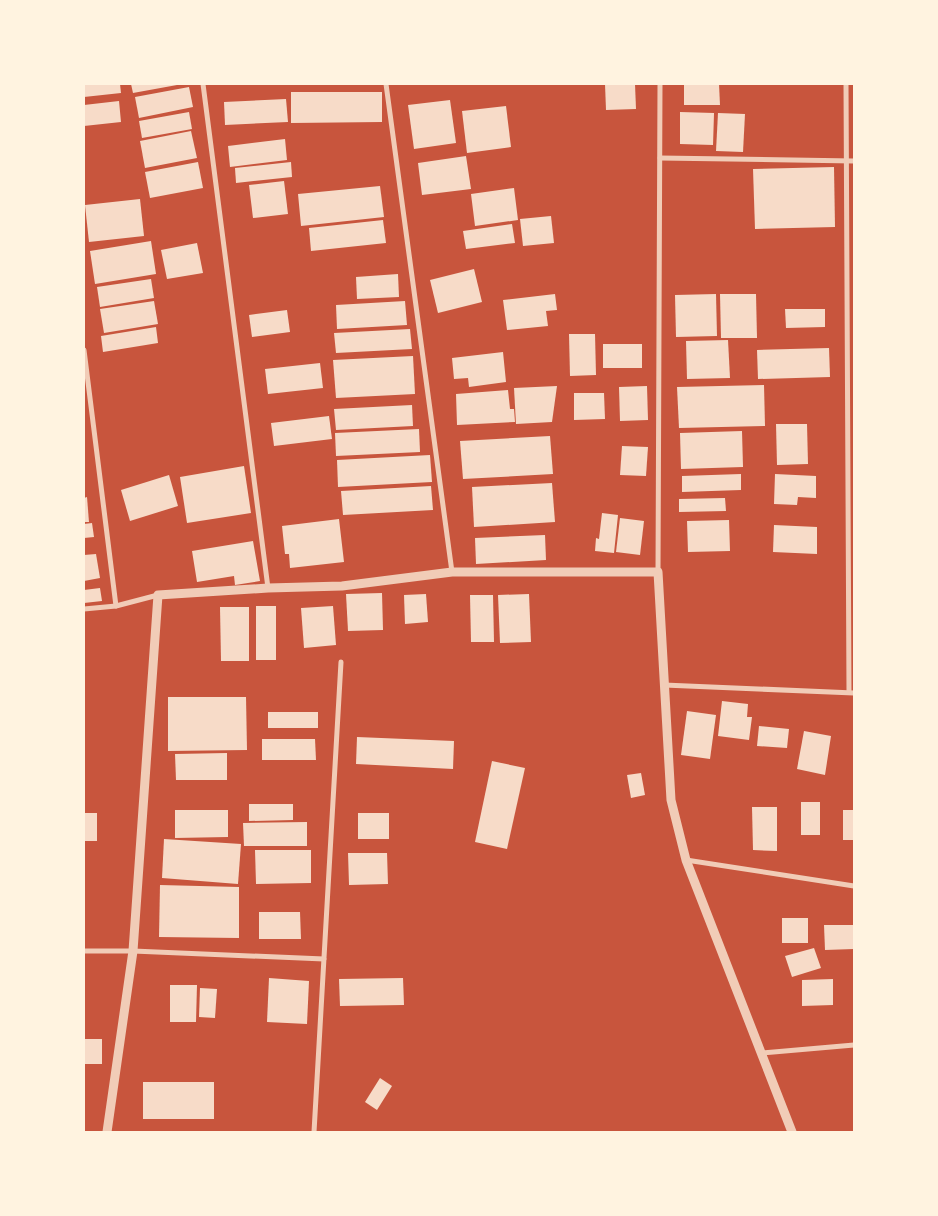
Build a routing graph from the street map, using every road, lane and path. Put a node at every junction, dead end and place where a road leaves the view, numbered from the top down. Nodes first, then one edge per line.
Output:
1 (203, 84) edge
2 (386, 84) edge
3 (660, 84) edge
4 (846, 84) edge
5 (660, 158) junction
6 (847, 160) junction
7 (854, 161) edge
8 (84, 350) edge
9 (452, 572) junction
10 (658, 572) junction
11 (268, 588) junction
12 (158, 595) junction
13 (116, 606) junction
14 (84, 610) edge
15 (341, 662) dead end
16 (664, 685) junction
17 (852, 692) edge
18 (686, 860) junction
19 (854, 886) edge
20 (84, 951) edge
21 (133, 951) junction
22 (324, 959) junction
23 (854, 1045) edge
24 (762, 1053) junction
25 (107, 1132) edge
26 (314, 1132) edge
27 (792, 1132) edge

1 - 11 street
2 - 9 street
3 - 5 street
4 - 6 street
5 - 6 street
5 - 10 street
6 - 7 street
6 - 17 street
8 - 13 street
9 - 10 street
9 - 11 street
10 - 16 street
11 - 12 street
12 - 13 street
12 - 21 street
13 - 14 street
15 - 22 street
16 - 17 street
16 - 18 street
18 - 19 street
18 - 24 street
20 - 21 street
21 - 22 street
21 - 25 street
22 - 26 street
23 - 24 street
24 - 27 street

